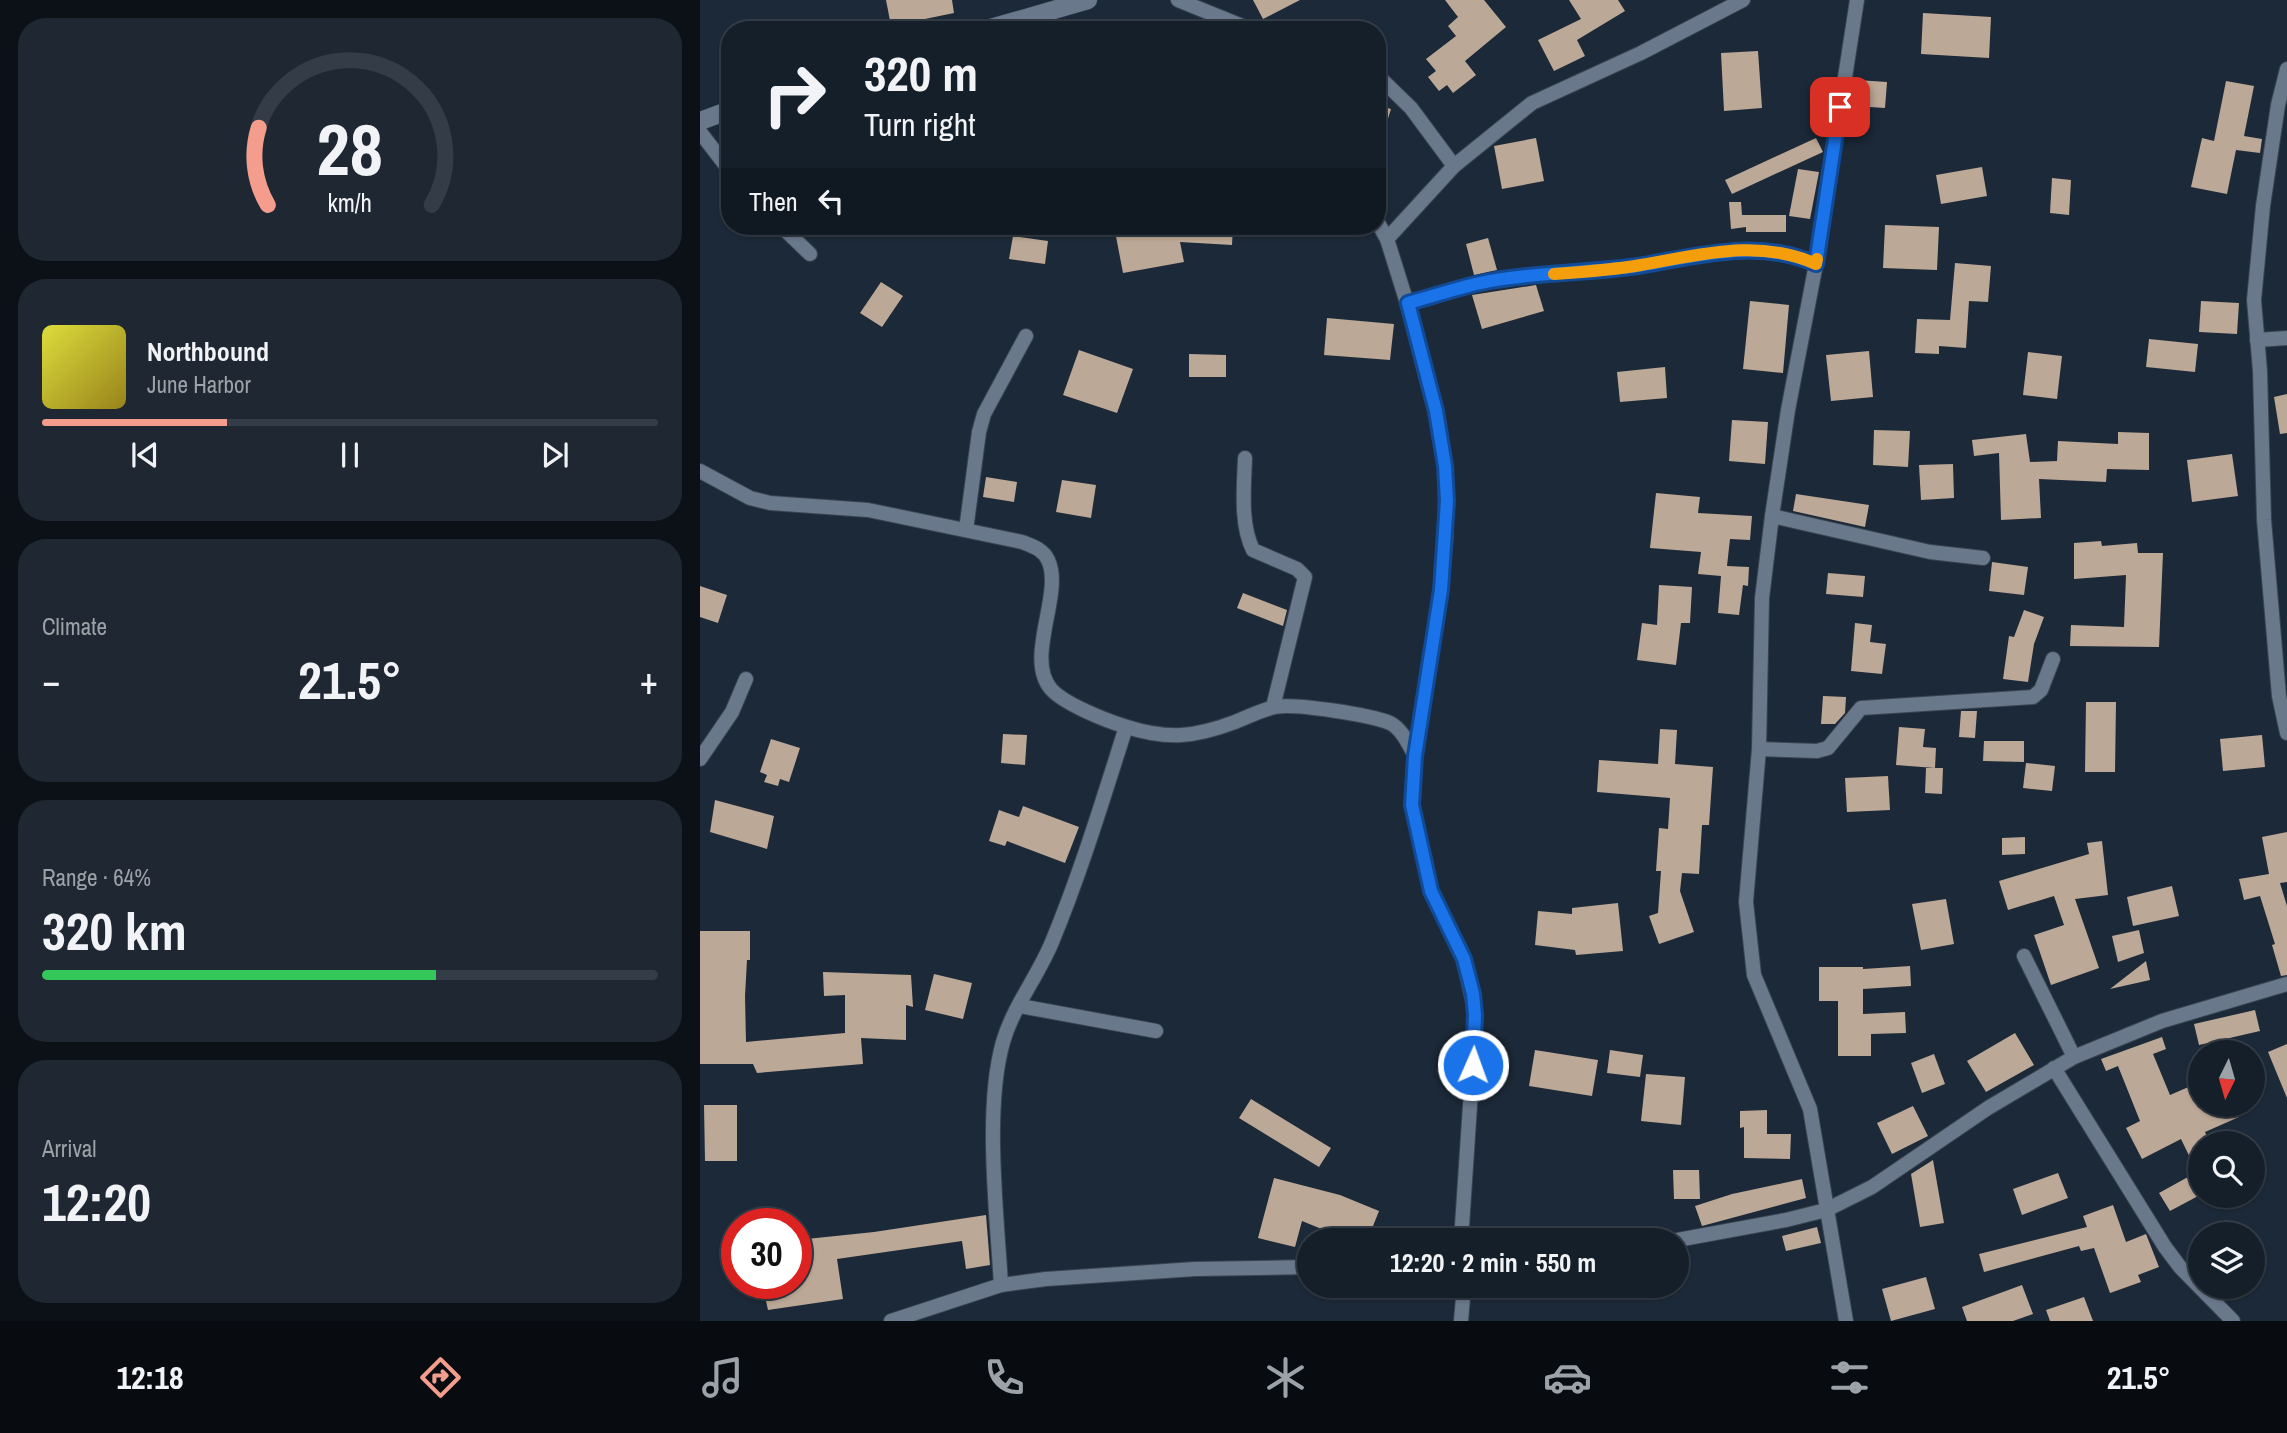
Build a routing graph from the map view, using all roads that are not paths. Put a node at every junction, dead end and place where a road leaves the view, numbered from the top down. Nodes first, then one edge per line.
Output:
1 (1088, 0) edge
2 (1178, 0) edge
3 (1743, 0) edge
4 (1857, 0) edge
5 (1015, 21) edge
6 (1230, 21) edge
7 (2287, 69) edge
8 (1386, 81) edge
9 (721, 113) edge
10 (700, 121) edge
11 (700, 132) edge
12 (721, 160) edge
13 (1454, 166) junction
14 (790, 235) edge
15 (1384, 235) edge
16 (1387, 240) junction
17 (810, 254) dead end
18 (1816, 264) junction
19 (1408, 303) junction
20 (1026, 336) dead end
21 (2287, 338) edge
22 (2257, 340) junction
23 (1245, 458) dead end
24 (700, 471) edge
25 (1772, 516) junction
26 (966, 530) junction
27 (1983, 558) dead end
28 (2053, 659) dead end
29 (746, 679) dead end
30 (1273, 707) junction
31 (1126, 727) junction
32 (2287, 733) edge
33 (1759, 749) junction
34 (1415, 756) junction
35 (700, 759) edge
36 (2024, 956) dead end
37 (2287, 984) edge
38 (1020, 1006) junction
39 (1156, 1031) dead end
40 (2074, 1057) junction
41 (2054, 1069) junction
42 (1826, 1210) junction
43 (1462, 1228) edge
44 (1689, 1238) edge
45 (1297, 1267) edge
46 (1000, 1286) junction
47 (1463, 1298) edge
48 (891, 1321) edge
49 (1461, 1321) edge
50 (1846, 1321) edge
51 (2233, 1321) edge

1 - 5 street
2 - 6 street
3 - 13 street
4 - 18 street
7 - 22 street
8 - 13 street
9 - 10 street
11 - 12 street
13 - 16 street
14 - 17 street
15 - 16 street
16 - 19 street
18 - 19 street
18 - 25 street
19 - 34 street
20 - 26 street
21 - 22 street
22 - 32 street
23 - 30 street
24 - 26 street
25 - 27 street
25 - 33 street
26 - 31 street
28 - 33 street
29 - 35 street
30 - 31 street
30 - 34 street
31 - 38 street
33 - 42 street
34 - 43 street
36 - 40 street
37 - 40 street
38 - 39 street
38 - 46 street
40 - 41 street
41 - 42 street
41 - 51 street
42 - 44 street
42 - 50 street
45 - 46 street
46 - 48 street
47 - 49 street

